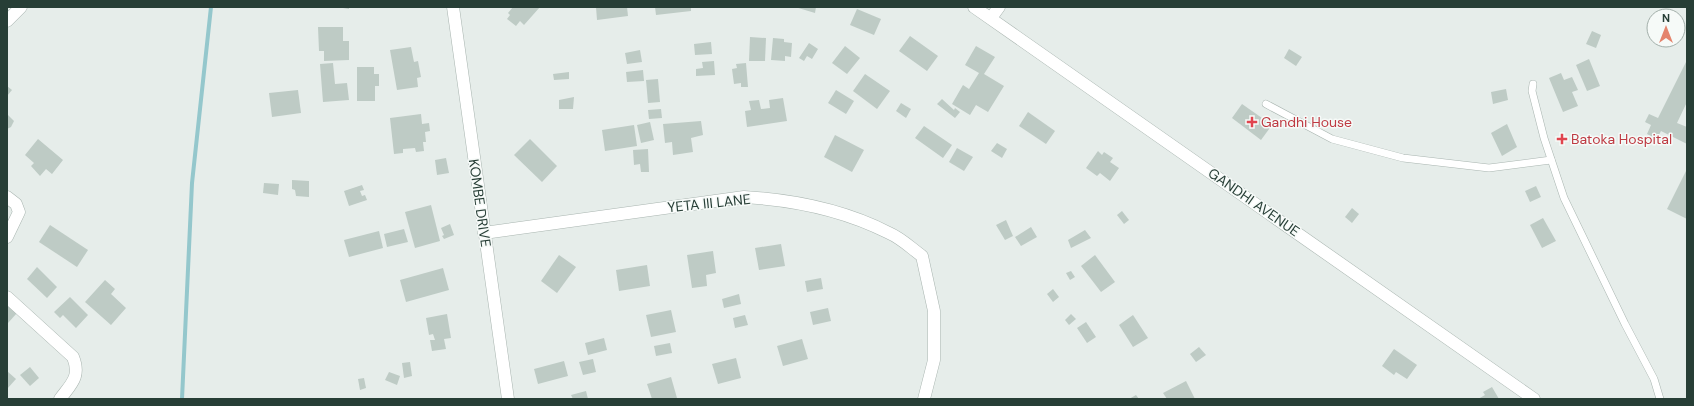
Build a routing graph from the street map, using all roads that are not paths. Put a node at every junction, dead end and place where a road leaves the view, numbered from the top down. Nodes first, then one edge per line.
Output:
1 (21, 7) edge
2 (453, 7) edge
3 (974, 7) edge
4 (999, 7) edge
5 (8, 18) edge
6 (991, 18) junction
7 (1533, 84) dead end
8 (1266, 104) dead end
9 (1551, 160) junction
10 (7, 196) edge
11 (484, 233) junction
12 (7, 237) edge
13 (7, 297) edge
14 (60, 399) edge
15 (508, 399) edge
16 (924, 399) edge
17 (1534, 399) edge
18 (1660, 399) edge

1 - 5 street
2 - 11 street, KOMBE DRIVE
3 - 6 street, GANDHI AVENUE
4 - 6 street
6 - 17 street, GANDHI AVENUE
7 - 9 lane
8 - 9 lane
9 - 18 lane
10 - 12 street
11 - 15 street, KOMBE DRIVE
11 - 16 street, YETA III LANE
13 - 14 street

